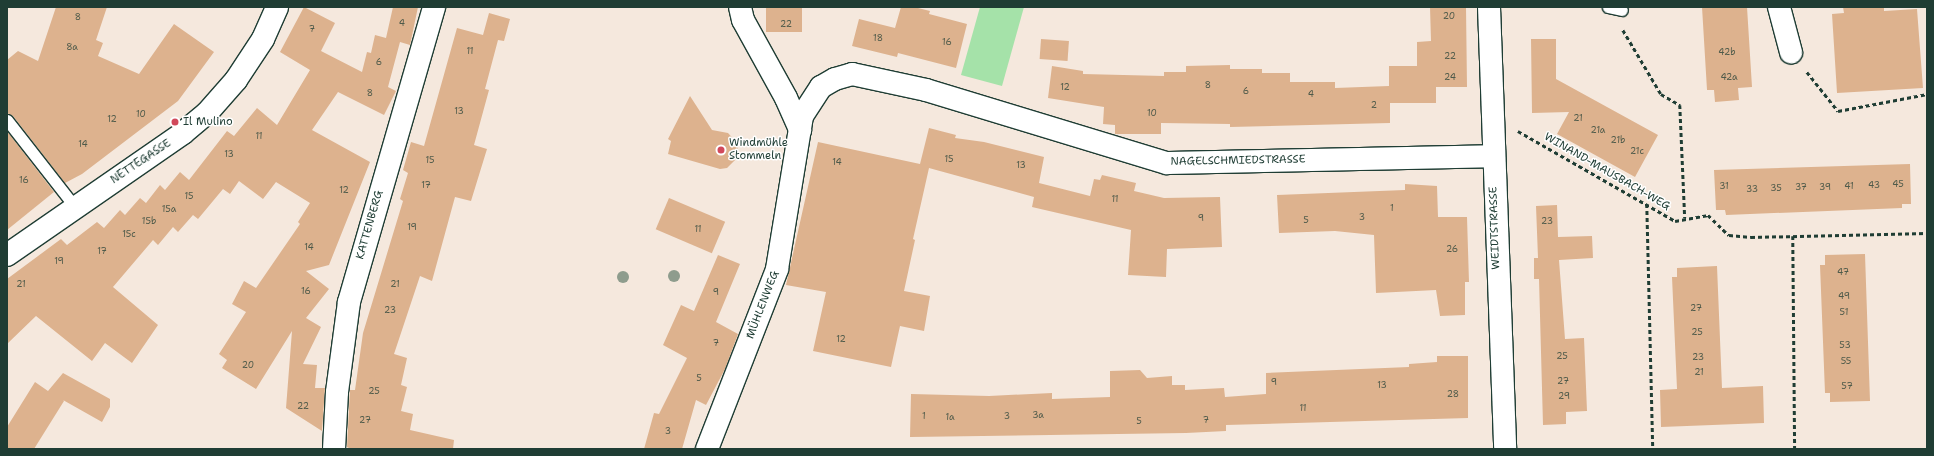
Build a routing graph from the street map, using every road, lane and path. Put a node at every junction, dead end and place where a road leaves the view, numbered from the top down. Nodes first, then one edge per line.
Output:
1 (277, 7) edge
2 (434, 7) edge
3 (740, 7) edge
4 (1489, 7) edge
5 (1608, 7) edge
6 (1779, 7) edge
7 (1622, 10) joint
8 (1791, 52) joint
9 (852, 74) joint
10 (1927, 94) edge
11 (1492, 116) junction
12 (7, 120) edge
13 (800, 130) junction
14 (1492, 156) junction
15 (1647, 204) junction
16 (75, 207) junction
17 (1685, 218) junction
18 (1927, 233) edge
19 (1793, 236) junction
20 (7, 255) edge
21 (334, 449) edge
22 (707, 449) edge
23 (1505, 449) edge
24 (1653, 449) edge
25 (1796, 449) edge

1 - 16 street, NETTEGASSE
2 - 21 street, KATTENBERG
3 - 13 street
4 - 11 street, WEIDTSTRASSE
5 - 7 lane
6 - 8 street
7 - 17 path
8 - 10 path
9 - 13 street, MÜHLENWEG
9 - 14 street, NAGELSCHMIEDSTRASSE
11 - 14 street, WEIDTSTRASSE
11 - 15 path, WINAND-MAUSBACH-WEG
12 - 16 lane
13 - 22 street, MÜHLENWEG
14 - 23 street, WEIDTSTRASSE
15 - 17 path, WINAND-MAUSBACH-WEG
15 - 24 path
16 - 20 street, NETTEGASSE
17 - 19 path, WINAND-MAUSBACH-WEG
18 - 19 path, WINAND-MAUSBACH-WEG
19 - 25 path

